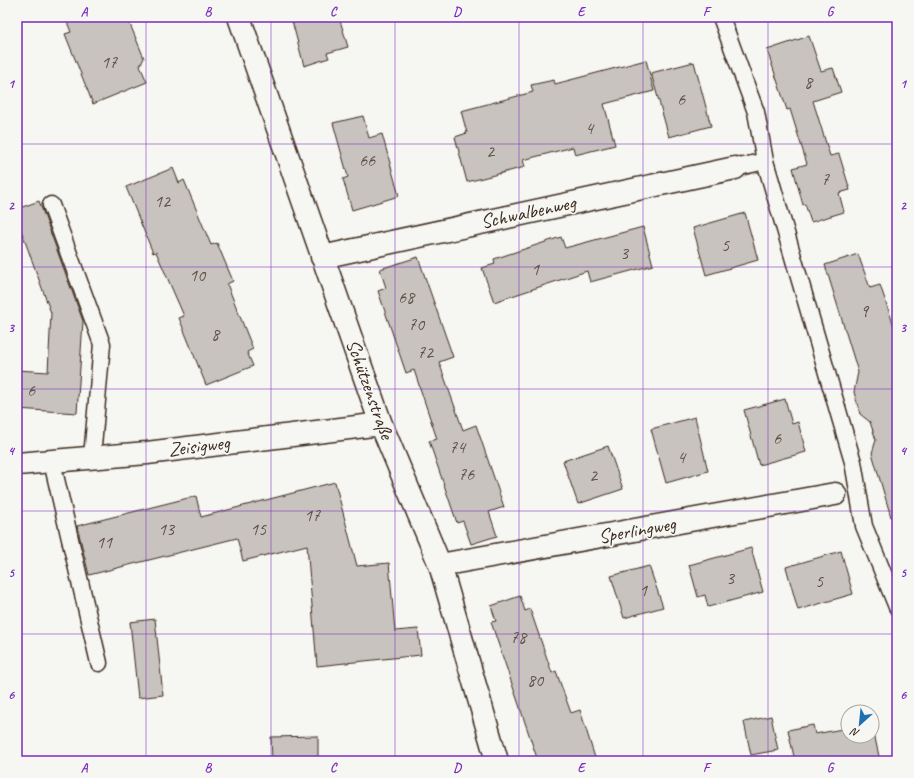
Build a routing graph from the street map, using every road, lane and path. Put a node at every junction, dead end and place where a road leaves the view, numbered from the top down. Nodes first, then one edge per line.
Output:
1 (239, 17) edge
2 (721, 17) edge
3 (765, 161) junction
4 (735, 168) joint
5 (50, 205) dead end
6 (322, 257) junction
7 (381, 424) junction
8 (92, 457) junction
9 (52, 462) junction
10 (17, 464) edge
11 (858, 491) junction
12 (835, 494) joint
13 (440, 565) junction
14 (897, 607) edge
15 (99, 663) dead end
16 (497, 761) edge

1 - 6 street, Schützenstraße
2 - 3 lane
3 - 4 lane
3 - 11 lane
4 - 6 street, Schwalbenweg
5 - 8 lane
6 - 7 street, Schützenstraße
7 - 8 street, Zeisigweg
7 - 13 street, Schützenstraße
8 - 9 street, Zeisigweg
9 - 10 street, Zeisigweg
9 - 15 lane
11 - 12 lane
11 - 14 lane
12 - 13 street, Sperlingweg
13 - 16 street, Schützenstraße

